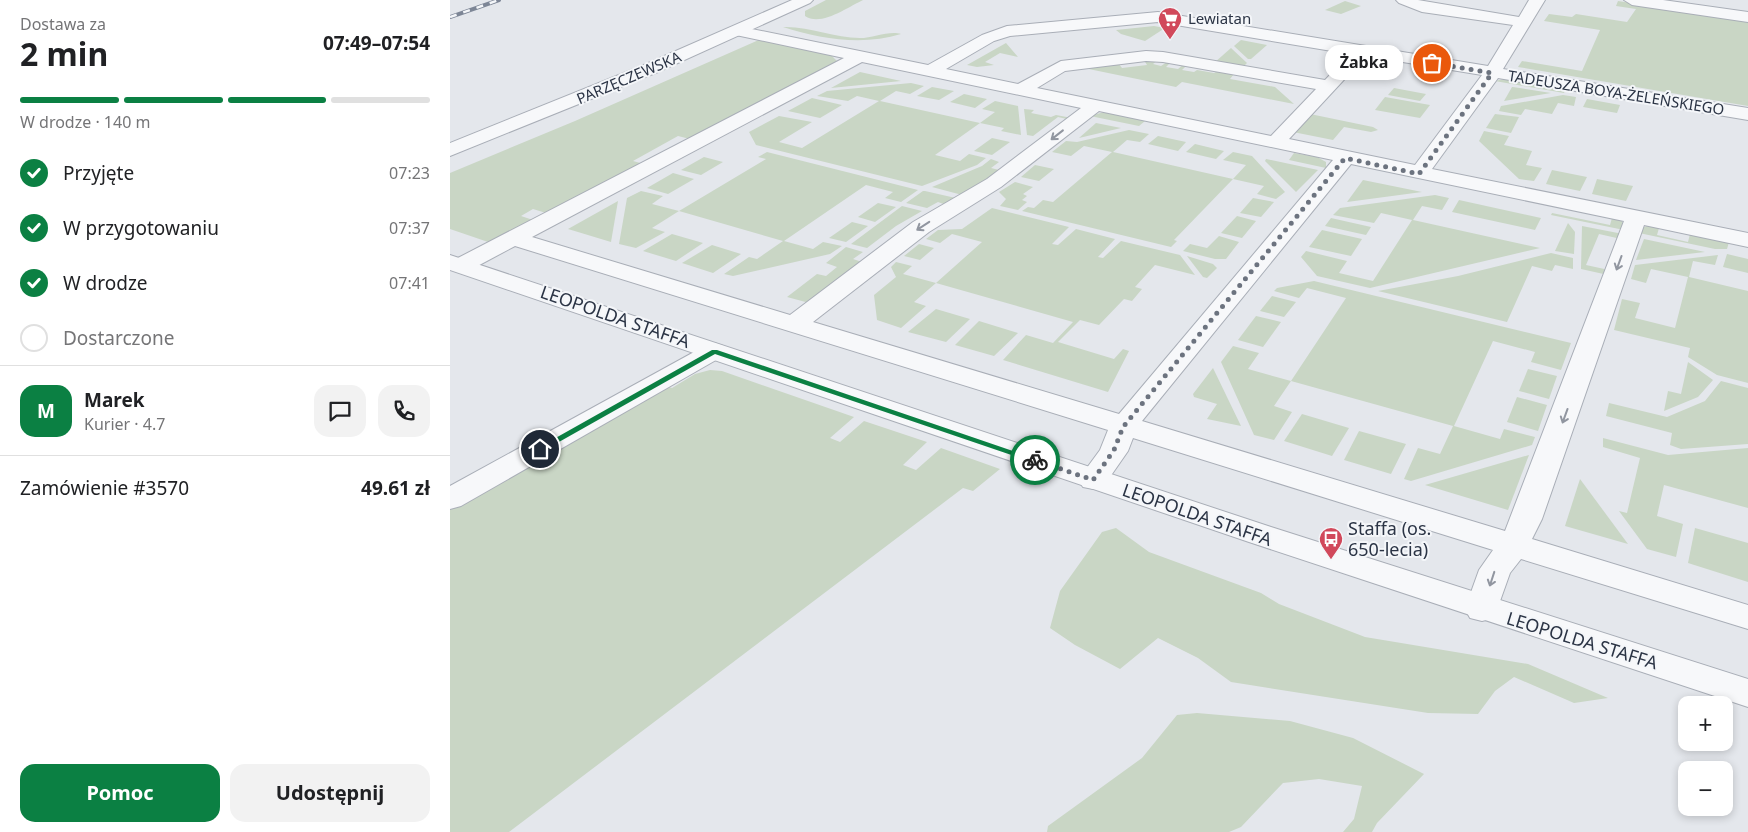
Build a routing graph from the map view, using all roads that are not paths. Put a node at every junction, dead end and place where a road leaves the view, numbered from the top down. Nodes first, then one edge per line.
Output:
1 (805, 0) edge
2 (1155, 0) edge
3 (1404, 0) edge
4 (1537, 0) edge
5 (1632, 0) edge
6 (1748, 17) edge
7 (1177, 20) junction
8 (1523, 22) junction
9 (737, 30) junction
10 (1362, 51) junction
11 (859, 57) junction
12 (929, 72) junction
13 (1492, 73) junction
14 (1328, 86) junction
15 (1022, 90) junction
16 (1096, 105) junction
17 (1748, 114) edge
18 (1274, 143) junction
19 (450, 150) edge
20 (1345, 158) junction
21 (1419, 174) junction
22 (1636, 217) junction
23 (513, 238) junction
24 (1748, 240) edge
25 (456, 264) edge
26 (794, 324) junction
27 (714, 351) junction
28 (1123, 427) junction
29 (1093, 480) junction
30 (450, 499) edge
31 (1514, 545) junction
32 (1482, 609) junction
33 (1748, 617) edge
34 (1748, 693) edge

1 - 9 street, PARZĘCZEWSKA
2 - 7 street
3 - 8 street
4 - 8 street
5 - 6 street
7 - 10 street, TADEUSZA BOYA-ŻELEŃSKIEGO
7 - 12 street, TADEUSZA BOYA-ŻELEŃSKIEGO
8 - 13 street
9 - 11 street
9 - 19 street, PARZĘCZEWSKA
10 - 13 street, TADEUSZA BOYA-ŻELEŃSKIEGO
10 - 14 street
11 - 12 street
11 - 23 street
12 - 15 street
13 - 17 street, TADEUSZA BOYA-ŻELEŃSKIEGO
13 - 21 street
14 - 15 street
14 - 18 street
15 - 16 street
16 - 18 street
16 -> 26 street
18 - 20 street
20 - 21 street
20 - 28 street
21 - 22 street
22 - 24 street
22 -> 31 street
23 - 25 street
23 - 26 street
25 - 27 street, LEOPOLDA STAFFA
26 - 28 street
27 - 29 street, LEOPOLDA STAFFA
27 - 30 street
28 - 29 street
28 - 31 street
29 - 32 street, LEOPOLDA STAFFA
31 -> 32 street
31 - 33 street
32 - 34 street, LEOPOLDA STAFFA

